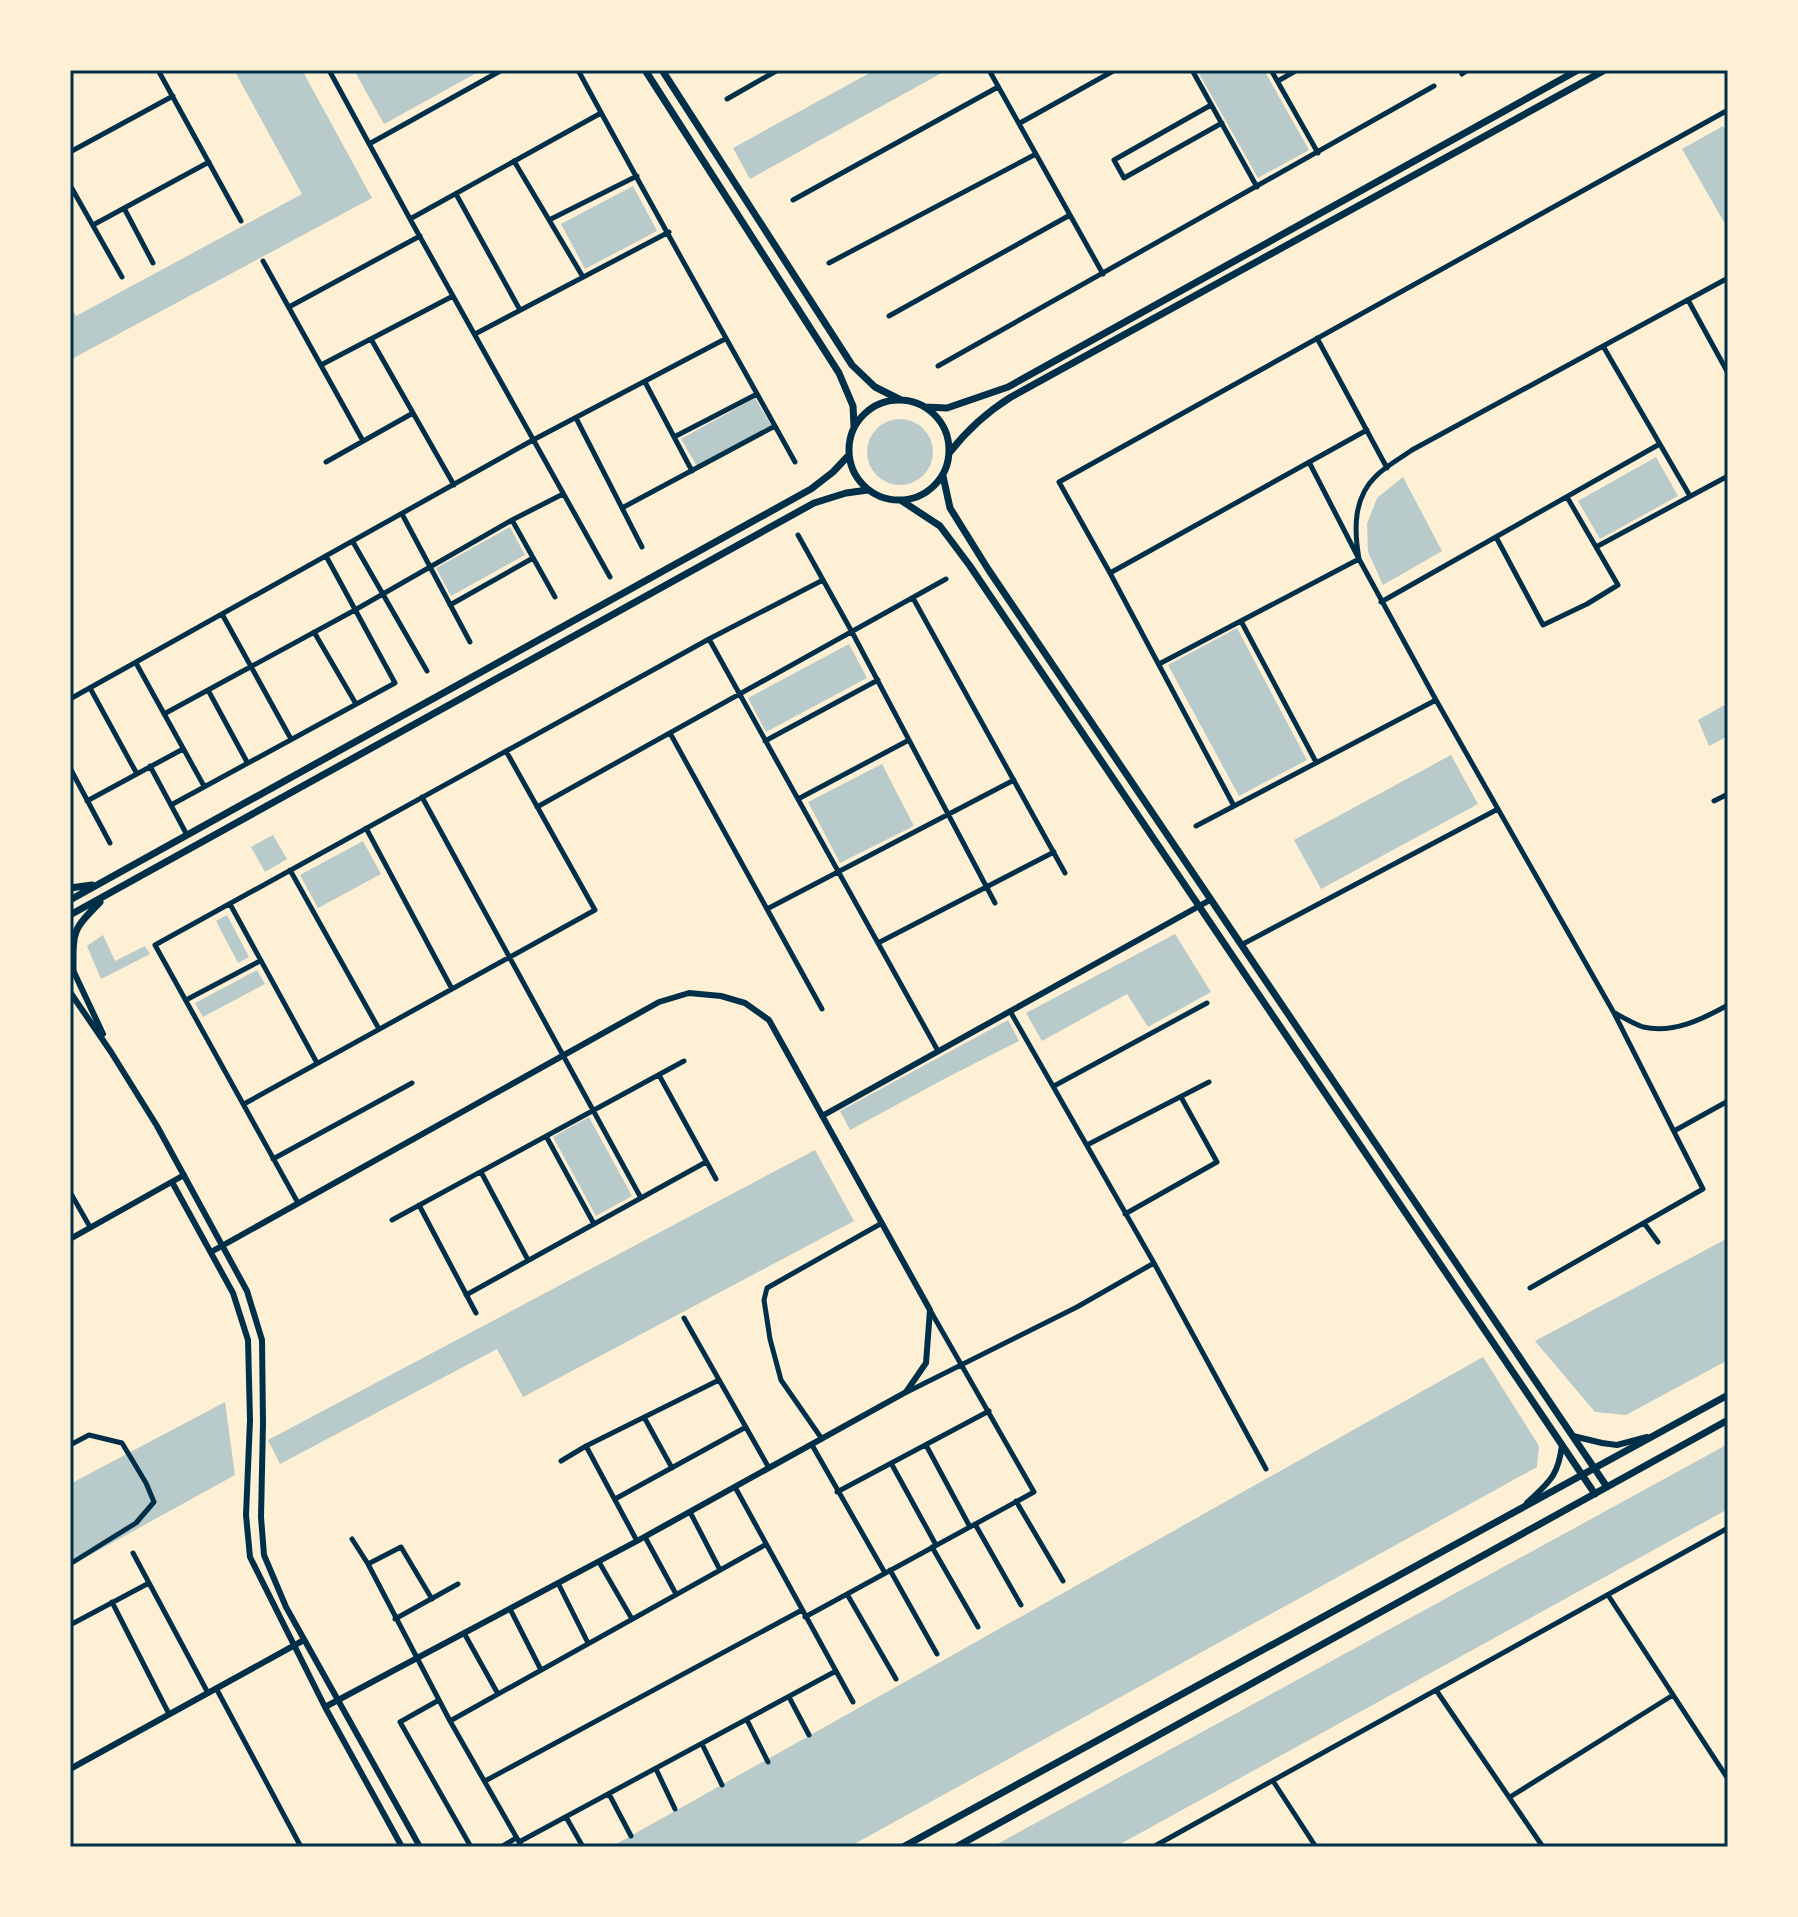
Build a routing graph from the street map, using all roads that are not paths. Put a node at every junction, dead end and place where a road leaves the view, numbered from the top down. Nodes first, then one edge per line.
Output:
1 (158, 70) edge
2 (329, 70) edge
3 (502, 70) edge
4 (578, 70) edge
5 (645, 70) edge
6 (662, 70) edge
7 (778, 70) edge
8 (989, 70) edge
9 (1115, 70) edge
10 (1192, 70) edge
11 (1271, 70) edge
12 (1297, 70) edge
13 (1468, 70) edge
14 (1578, 70) edge
15 (1605, 70) edge
16 (1462, 74) dead end
17 (1278, 81) junction
18 (1434, 86) dead end
19 (998, 87) junction
20 (173, 96) junction
21 (727, 99) dead end
22 (1211, 105) junction
23 (1727, 112) edge
24 (601, 113) junction
25 (1020, 123) junction
26 (1222, 123) junction
27 (369, 144) junction
28 (70, 152) edge
29 (1318, 153) junction
30 (1036, 154) junction
31 (514, 161) junction
32 (209, 162) junction
33 (637, 176) junction
34 (70, 185) edge
35 (1257, 187) junction
36 (456, 194) junction
37 (793, 200) dead end
38 (124, 208) junction
39 (1070, 215) junction
40 (410, 219) junction
41 (549, 220) junction
42 (241, 221) dead end
43 (93, 225) junction
44 (669, 232) junction
45 (420, 236) junction
46 (263, 261) dead end
47 (153, 263) dead end
48 (829, 263) dead end
49 (1103, 274) junction
50 (122, 277) dead end
51 (583, 277) junction
52 (1728, 278) edge
53 (453, 296) junction
54 (1688, 300) junction
55 (289, 307) junction
56 (520, 310) junction
57 (889, 316) dead end
58 (475, 334) junction
59 (1317, 338) junction
60 (371, 339) junction
61 (725, 339) junction
62 (1603, 346) junction
63 (321, 365) junction
64 (938, 366) dead end
65 (1728, 373) edge
66 (645, 382) junction
67 (757, 394) junction
68 (901, 400) junction
69 (925, 407) junction
70 (413, 413) junction
71 (576, 418) junction
72 (775, 426) junction
73 (854, 426) junction
74 (1367, 430) junction
75 (674, 437) junction
76 (533, 440) junction
77 (363, 441) junction
78 (1658, 445) junction
79 (950, 452) junction
80 (849, 455) junction
81 (326, 462) dead end
82 (795, 462) dead end
83 (1309, 462) junction
84 (1387, 468) junction
85 (692, 471) junction
86 (943, 476) junction
87 (1728, 476) edge
88 (454, 485) junction
89 (868, 490) junction
90 (563, 494) junction
91 (1690, 496) junction
92 (1567, 497) junction
93 (902, 501) junction
94 (622, 508) junction
95 (402, 514) junction
96 (512, 520) junction
97 (798, 535) dead end
98 (1496, 537) junction
99 (353, 542) junction
100 (642, 547) dead end
101 (1596, 547) junction
102 (326, 556) junction
103 (533, 558) junction
104 (1359, 559) junction
105 (429, 566) junction
106 (1110, 573) junction
107 (610, 577) dead end
108 (946, 579) dead end
109 (823, 580) junction
110 (383, 594) junction
111 (555, 597) dead end
112 (913, 598) junction
113 (1381, 602) junction
114 (450, 605) junction
115 (355, 610) junction
116 (222, 614) junction
117 (1241, 621) junction
118 (314, 632) junction
119 (852, 632) junction
120 (709, 639) junction
121 (470, 642) dead end
122 (136, 663) junction
123 (1159, 664) junction
124 (250, 667) junction
125 (427, 671) dead end
126 (878, 680) junction
127 (90, 688) junction
128 (208, 690) junction
129 (739, 694) junction
130 (70, 699) edge
131 (1436, 700) junction
132 (356, 704) junction
133 (164, 714) junction
134 (670, 733) junction
135 (291, 739) junction
136 (909, 740) junction
137 (765, 741) junction
138 (183, 749) junction
139 (506, 751) junction
140 (247, 762) junction
141 (1316, 762) junction
142 (150, 766) junction
143 (70, 768) edge
144 (137, 774) junction
145 (1014, 780) junction
146 (204, 786) junction
147 (1728, 794) edge
148 (422, 797) junction
149 (798, 799) junction
150 (87, 801) junction
151 (1714, 801) dead end
152 (171, 805) junction
153 (1234, 806) junction
154 (537, 807) junction
155 (1498, 809) junction
156 (948, 814) junction
157 (1196, 826) dead end
158 (366, 828) junction
159 (187, 835) junction
160 (110, 843) dead end
161 (1054, 852) junction
162 (290, 870) junction
163 (838, 872) junction
164 (1065, 873) dead end
165 (99, 884) junction
166 (987, 887) junction
167 (70, 888) edge
168 (107, 895) junction
169 (70, 900) edge
170 (1210, 900) junction
171 (995, 903) dead end
172 (230, 904) junction
173 (1198, 907) junction
174 (767, 909) junction
175 (70, 915) edge
176 (878, 943) junction
177 (1241, 945) junction
178 (510, 957) junction
179 (260, 961) junction
180 (71, 967) edge
181 (452, 989) junction
182 (70, 992) edge
183 (186, 1000) junction
184 (1207, 1003) dead end
185 (1728, 1005) edge
186 (822, 1009) dead end
187 (1010, 1011) junction
188 (1614, 1013) junction
189 (379, 1029) junction
190 (938, 1051) junction
191 (111, 1052) junction
192 (563, 1056) junction
193 (684, 1061) dead end
194 (317, 1063) junction
195 (659, 1075) junction
196 (1209, 1082) dead end
197 (412, 1083) dead end
198 (1054, 1086) junction
199 (1181, 1097) junction
200 (1728, 1101) edge
201 (244, 1104) junction
202 (593, 1111) junction
203 (822, 1116) junction
204 (1674, 1131) junction
205 (546, 1136) junction
206 (1087, 1145) junction
207 (273, 1159) junction
208 (706, 1162) junction
209 (481, 1172) junction
210 (184, 1175) junction
211 (716, 1179) dead end
212 (172, 1182) junction
213 (70, 1192) edge
214 (641, 1198) junction
215 (298, 1203) junction
216 (419, 1205) junction
217 (1125, 1214) junction
218 (392, 1220) dead end
219 (882, 1223) junction
220 (1644, 1223) junction
221 (594, 1224) junction
222 (90, 1227) junction
223 (70, 1239) edge
224 (1658, 1242) dead end
225 (222, 1246) junction
226 (211, 1252) junction
227 (528, 1260) junction
228 (1154, 1263) junction
229 (1530, 1288) dead end
230 (466, 1295) junction
231 (930, 1310) junction
232 (476, 1313) dead end
233 (684, 1318) dead end
234 (962, 1364) junction
235 (719, 1380) junction
236 (906, 1392) junction
237 (1728, 1395) edge
238 (989, 1411) junction
239 (644, 1417) junction
240 (1728, 1420) edge
241 (746, 1427) junction
242 (1657, 1435) junction
243 (1573, 1436) junction
244 (822, 1439) junction
245 (70, 1445) edge
246 (812, 1445) junction
247 (926, 1445) junction
248 (1562, 1445) junction
249 (586, 1446) junction
250 (561, 1461) dead end
251 (891, 1463) junction
252 (672, 1468) junction
253 (769, 1468) junction
254 (1266, 1469) dead end
255 (1595, 1469) junction
256 (1583, 1476) junction
257 (735, 1487) junction
258 (1607, 1487) junction
259 (837, 1492) junction
260 (1595, 1494) junction
261 (615, 1499) junction
262 (1016, 1501) junction
263 (1519, 1511) junction
264 (690, 1512) junction
265 (972, 1525) junction
266 (1728, 1528) edge
267 (645, 1537) junction
268 (352, 1539) dead end
269 (637, 1541) junction
270 (765, 1545) junction
271 (934, 1546) junction
272 (133, 1553) dead end
273 (599, 1562) junction
274 (70, 1564) edge
275 (368, 1564) junction
276 (720, 1570) junction
277 (888, 1572) junction
278 (1063, 1581) dead end
279 (149, 1583) junction
280 (558, 1583) junction
281 (458, 1584) dead end
282 (676, 1594) junction
283 (847, 1594) junction
284 (1608, 1595) junction
285 (432, 1599) junction
286 (112, 1602) junction
287 (1021, 1605) dead end
288 (510, 1609) junction
289 (802, 1610) junction
290 (805, 1617) junction
291 (395, 1619) junction
292 (632, 1619) junction
293 (70, 1625) edge
294 (978, 1627) dead end
295 (464, 1633) junction
296 (304, 1640) junction
297 (588, 1643) junction
298 (293, 1647) junction
299 (937, 1654) dead end
300 (417, 1658) junction
301 (541, 1670) junction
302 (836, 1671) junction
303 (896, 1679) dead end
304 (216, 1688) junction
305 (1436, 1690) junction
306 (208, 1693) junction
307 (498, 1694) junction
308 (1673, 1695) junction
309 (789, 1697) junction
310 (338, 1700) junction
311 (439, 1700) junction
312 (853, 1702) dead end
313 (325, 1707) junction
314 (169, 1714) junction
315 (747, 1720) junction
316 (450, 1721) junction
317 (809, 1735) dead end
318 (702, 1744) junction
319 (768, 1762) dead end
320 (70, 1769) edge
321 (656, 1769) junction
322 (1728, 1779) edge
323 (485, 1781) junction
324 (1273, 1781) junction
325 (722, 1785) dead end
326 (609, 1794) junction
327 (1510, 1797) junction
328 (675, 1809) dead end
329 (566, 1817) junction
330 (631, 1836) dead end
331 (519, 1842) edge
332 (301, 1847) edge
333 (402, 1847) edge
334 (420, 1847) edge
335 (471, 1847) edge
336 (501, 1847) edge
337 (583, 1847) edge
338 (903, 1847) edge
339 (956, 1847) edge
340 (1153, 1847) edge
341 (1316, 1847) edge
342 (1543, 1847) edge

1 - 20 street
2 - 27 street
3 - 27 street
4 - 24 street
5 - 73 main road
6 - 68 main road
7 - 21 street
8 - 19 street
9 - 25 street
10 - 22 street
11 - 17 street
12 - 17 street
13 - 16 street
14 - 69 main road
15 - 79 main road
17 - 29 street
18 - 29 street
19 - 25 street
19 - 37 street
20 - 28 street
20 - 32 street
22 - 26 street
22 - 26 street
23 - 59 street
24 - 31 street
24 - 33 street
25 - 30 street
26 - 35 street
27 - 40 street
29 - 35 street
30 - 39 street
30 - 48 street
31 - 36 street
31 - 41 street
32 - 38 street
32 - 42 street
33 - 41 street
33 - 44 street
34 - 43 street
35 - 49 street
36 - 40 street
36 - 56 street
38 - 43 street
38 - 47 street
39 - 49 street
39 - 57 street
40 - 45 street
41 - 51 street
43 - 50 street
44 - 51 street
44 - 61 street
45 - 53 street
45 - 55 street
46 - 55 street
49 - 64 street
51 - 56 street
52 - 54 street
53 - 58 street
53 - 60 street
54 - 62 street
54 - 65 street
55 - 63 street
56 - 58 street
58 - 76 street
59 - 74 street
59 - 106 street
60 - 63 street
60 - 70 street
61 - 66 street
61 - 67 street
62 - 78 street
62 - 84 street
63 - 77 street
66 - 71 street
66 - 75 street
67 - 72 street
67 - 75 street
68 - 69 main road
68 - 73 main road
69 - 79 main road
70 - 77 street
70 - 88 street
71 - 76 street
71 - 94 street
72 - 82 street
72 - 85 street
73 - 80 main road
74 - 83 street
74 - 84 street
75 - 85 street
76 - 88 street
76 - 90 street
77 - 81 street
78 - 91 street
78 - 92 street
79 - 86 main road
80 - 89 main road
80 - 159 main road
83 - 104 street
83 - 106 street
84 - 104 street
85 - 94 street
86 - 93 main road
86 - 170 main road
87 - 91 street
88 - 95 street
89 - 93 main road
89 - 168 main road
90 - 96 street
90 - 107 street
91 - 101 street
92 - 98 street
92 - 101 street
93 - 173 main road
94 - 100 street
95 - 99 street
95 - 105 street
96 - 103 street
96 - 105 street
97 - 109 street
98 - 101 street
98 - 113 street
99 - 102 street
99 - 110 street
102 - 115 street
102 - 116 street
103 - 111 street
103 - 114 street
104 - 113 street
104 - 117 street
105 - 110 street
105 - 114 street
106 - 123 street
108 - 112 street
109 - 119 street
109 - 120 street
110 - 115 street
110 - 125 street
112 - 119 street
112 - 145 street
113 - 131 street
114 - 121 street
115 - 118 street
115 - 132 street
116 - 122 street
116 - 124 street
117 - 123 street
117 - 141 street
118 - 124 street
118 - 132 street
119 - 126 street
119 - 129 street
120 - 129 street
120 - 139 street
122 - 127 street
122 - 133 street
123 - 153 street
124 - 128 street
124 - 135 street
126 - 136 street
126 - 137 street
127 - 130 street
127 - 144 street
128 - 133 street
128 - 140 street
129 - 134 street
129 - 137 street
131 - 141 street
131 - 155 street
132 - 135 street
133 - 138 street
134 - 154 street
134 - 174 street
135 - 140 street
136 - 149 street
136 - 156 street
137 - 149 street
138 - 142 street
138 - 146 street
139 - 148 street
139 - 154 street
140 - 146 street
141 - 153 street
142 - 144 street
142 - 152 street
143 - 150 street
144 - 150 street
145 - 156 street
145 - 161 street
146 - 152 street
147 - 151 street
148 - 158 street
148 - 178 street
149 - 163 street
150 - 160 street
152 - 159 street
153 - 157 street
154 - 178 street
155 - 177 street
155 - 188 street
156 - 163 street
156 - 166 street
158 - 162 street
158 - 181 street
159 - 165 main road
161 - 164 street
161 - 166 street
162 - 172 street
162 - 189 street
163 - 174 street
163 - 176 street
165 - 167 main road
165 - 169 main road
166 - 171 street
166 - 176 street
168 - 175 main road
168 - 180 main road
170 - 173 street
170 - 177 main road
172 - 179 street
172 - 183 street
173 - 187 street
173 - 248 main road
174 - 186 street
176 - 190 street
177 - 243 main road
178 - 181 street
178 - 192 street
179 - 183 street
179 - 194 street
180 - 191 street
181 - 189 street
182 - 191 street
183 - 201 street
184 - 198 street
185 - 188 street
187 - 190 street
187 - 198 street
188 - 204 street
189 - 194 street
190 - 203 street
191 - 210 street
192 - 202 street
192 - 203 street
192 - 215 street
193 - 195 street
194 - 201 street
195 - 202 street
195 - 208 street
196 - 199 street
197 - 207 street
198 - 206 street
199 - 206 street
199 - 217 street
200 - 204 street
201 - 207 street
202 - 205 street
202 - 214 street
203 - 219 street
204 - 220 street
205 - 209 street
205 - 221 street
206 - 217 street
207 - 215 street
208 - 211 street
208 - 214 street
209 - 216 street
209 - 227 street
210 - 212 street
210 - 225 street
212 - 222 street
212 - 226 street
213 - 222 street
214 - 221 street
215 - 225 street
216 - 218 street
216 - 230 street
217 - 228 street
219 - 231 street
219 - 244 street
220 - 224 street
220 - 229 street
221 - 227 street
222 - 223 street
225 - 226 street
225 - 296 street
226 - 298 street
227 - 230 street
228 - 234 street
228 - 254 street
230 - 232 street
231 - 234 street
231 - 236 street
233 - 235 street
234 - 236 street
234 - 238 street
235 - 239 street
235 - 241 street
236 - 244 street
237 - 242 main road
238 - 247 street
238 - 262 street
239 - 249 street
239 - 252 street
240 - 258 main road
241 - 252 street
241 - 253 street
242 - 243 street
242 - 255 main road
243 - 255 main road
244 - 246 street
245 - 274 street
246 - 253 street
246 - 259 street
247 - 251 street
247 - 265 street
248 - 256 main road
248 - 263 street
249 - 250 street
249 - 261 street
251 - 259 street
251 - 271 street
252 - 261 street
253 - 257 street
255 - 256 main road
255 - 258 main road
256 - 260 main road
256 - 263 main road
257 - 264 street
257 - 270 street
258 - 260 main road
259 - 277 street
260 - 339 main road
261 - 269 street
262 - 265 street
262 - 278 street
263 - 338 main road
264 - 267 street
264 - 276 street
265 - 271 street
265 - 287 street
266 - 284 street
267 - 269 street
267 - 282 street
268 - 275 street
269 - 273 street
270 - 276 street
270 - 289 street
271 - 277 street
271 - 294 street
272 - 279 street
273 - 280 street
273 - 292 street
275 - 285 street
275 - 291 street
276 - 282 street
277 - 283 street
277 - 299 street
279 - 286 street
279 - 306 street
280 - 288 street
280 - 297 street
281 - 285 street
282 - 292 street
283 - 290 street
283 - 303 street
284 - 305 street
284 - 308 street
285 - 291 street
286 - 293 street
286 - 314 street
288 - 295 street
288 - 301 street
289 - 290 street
289 - 323 street
290 - 302 street
291 - 300 street
292 - 297 street
295 - 300 street
295 - 307 street
296 - 298 street
296 - 310 street
297 - 301 street
298 - 304 street
298 - 313 street
300 - 310 street
300 - 311 street
301 - 307 street
302 - 309 street
302 - 312 street
304 - 306 street
304 - 332 street
305 - 324 street
305 - 327 street
306 - 314 street
307 - 316 street
308 - 322 street
308 - 327 street
309 - 315 street
309 - 317 street
310 - 313 street
310 - 334 street
311 - 316 street
311 - 335 street
313 - 333 street
314 - 320 street
315 - 318 street
315 - 319 street
316 - 323 street
318 - 321 street
318 - 325 street
321 - 326 street
321 - 328 street
323 - 331 street
324 - 340 street
324 - 341 street
326 - 329 street
326 - 330 street
327 - 342 street
329 - 331 street
329 - 337 street
331 - 336 street

